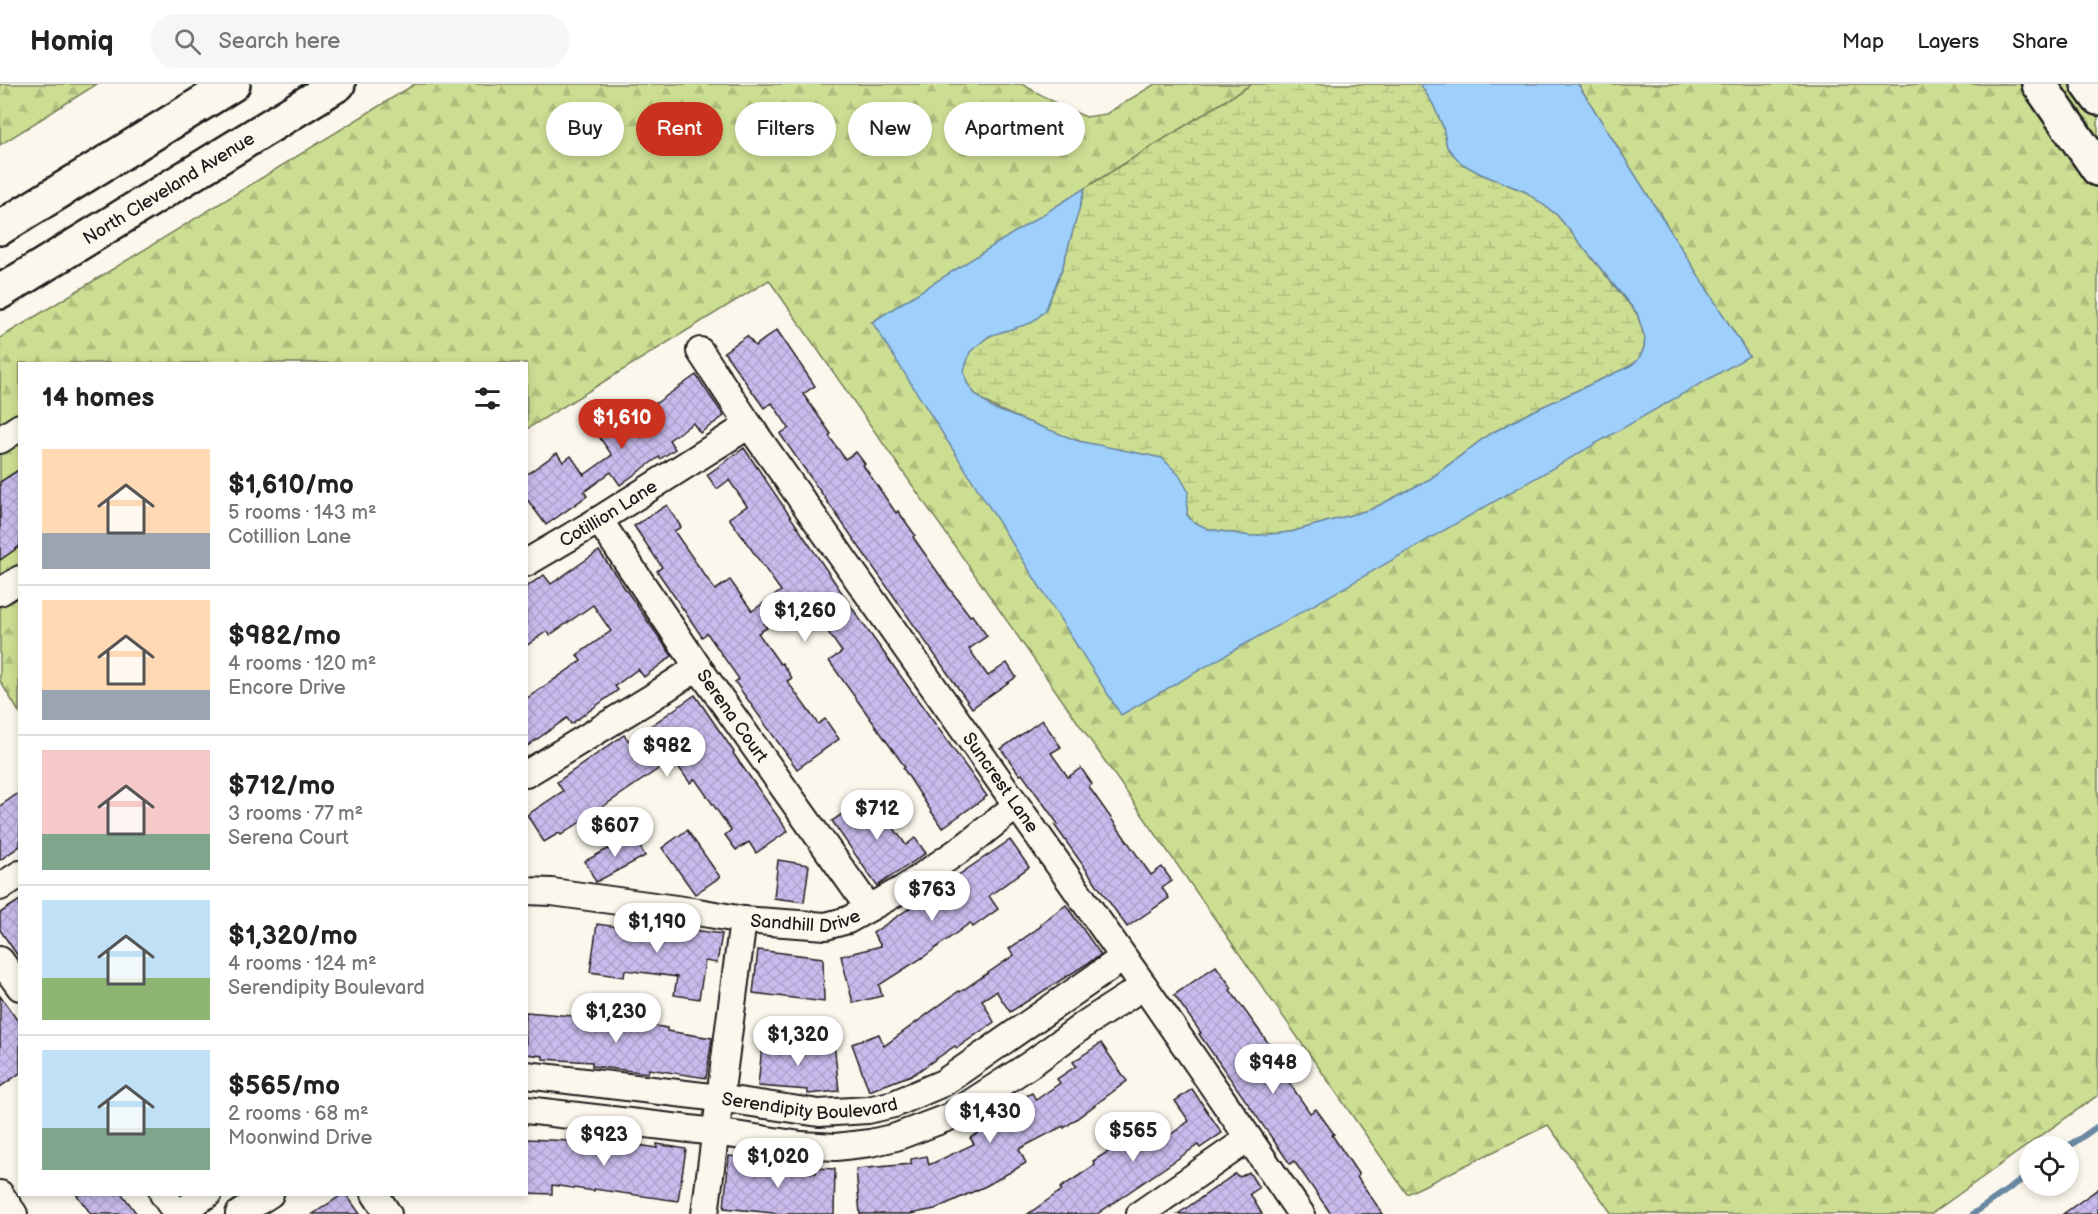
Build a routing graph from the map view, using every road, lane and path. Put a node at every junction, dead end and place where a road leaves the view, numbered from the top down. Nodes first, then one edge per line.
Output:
1 (233, 84) edge
2 (338, 84) edge
3 (2038, 84) edge
4 (2088, 84) edge
5 (2098, 98) edge
6 (2098, 169) edge
7 (0, 228) edge
8 (0, 292) edge
9 (700, 351) dead end
10 (749, 425) junction
11 (18, 428) edge
12 (0, 440) edge
13 (599, 520) junction
14 (528, 562) edge
15 (18, 580) edge
16 (0, 592) edge
17 (698, 667) junction
18 (528, 773) edge
19 (1016, 807) junction
20 (18, 875) edge
21 (0, 887) edge
22 (528, 891) edge
23 (869, 908) junction
24 (743, 920) junction
25 (1123, 958) junction
26 (0, 960) edge
27 (18, 984) edge
28 (1144, 986) junction
29 (528, 1075) edge
30 (719, 1098) junction
31 (528, 1110) edge
32 (715, 1132) junction
33 (1248, 1139) junction
34 (0, 1194) edge
35 (164, 1196) edge
36 (205, 1196) edge
37 (267, 1196) edge
38 (376, 1196) edge
39 (14, 1214) edge
40 (178, 1214) edge
41 (239, 1214) edge
42 (388, 1214) edge
43 (705, 1214) edge
44 (1140, 1214) edge
45 (1301, 1214) edge

1 - 7 main road
2 - 8 main road, North Cleveland Avenue
3 - 6 main road
4 - 5 main road
9 - 10 street, Suncrest Lane
10 - 13 street, Cotillion Lane
10 - 19 street, Suncrest Lane
11 - 12 street
13 - 14 street, Cotillion Lane
13 - 17 street, Serena Court
15 - 16 street
17 - 18 street
17 - 23 street, Serena Court
19 - 23 street, Sandhill Drive
19 - 25 street, Suncrest Lane
20 - 21 street
22 - 24 street, Sandhill Drive
23 - 24 street, Sandhill Drive
24 - 30 street
25 - 28 street, Suncrest Lane
25 - 30 street, Serendipity Boulevard
26 - 27 street
28 - 32 street, Serendipity Boulevard
28 - 33 street, Suncrest Lane
29 - 30 street, Serendipity Boulevard
30 - 32 street
31 - 32 street, Serendipity Boulevard
32 - 43 street
33 - 44 street
33 - 45 street, Suncrest Lane
34 - 39 street
35 - 40 street
36 - 40 street
37 - 41 street
38 - 42 street

